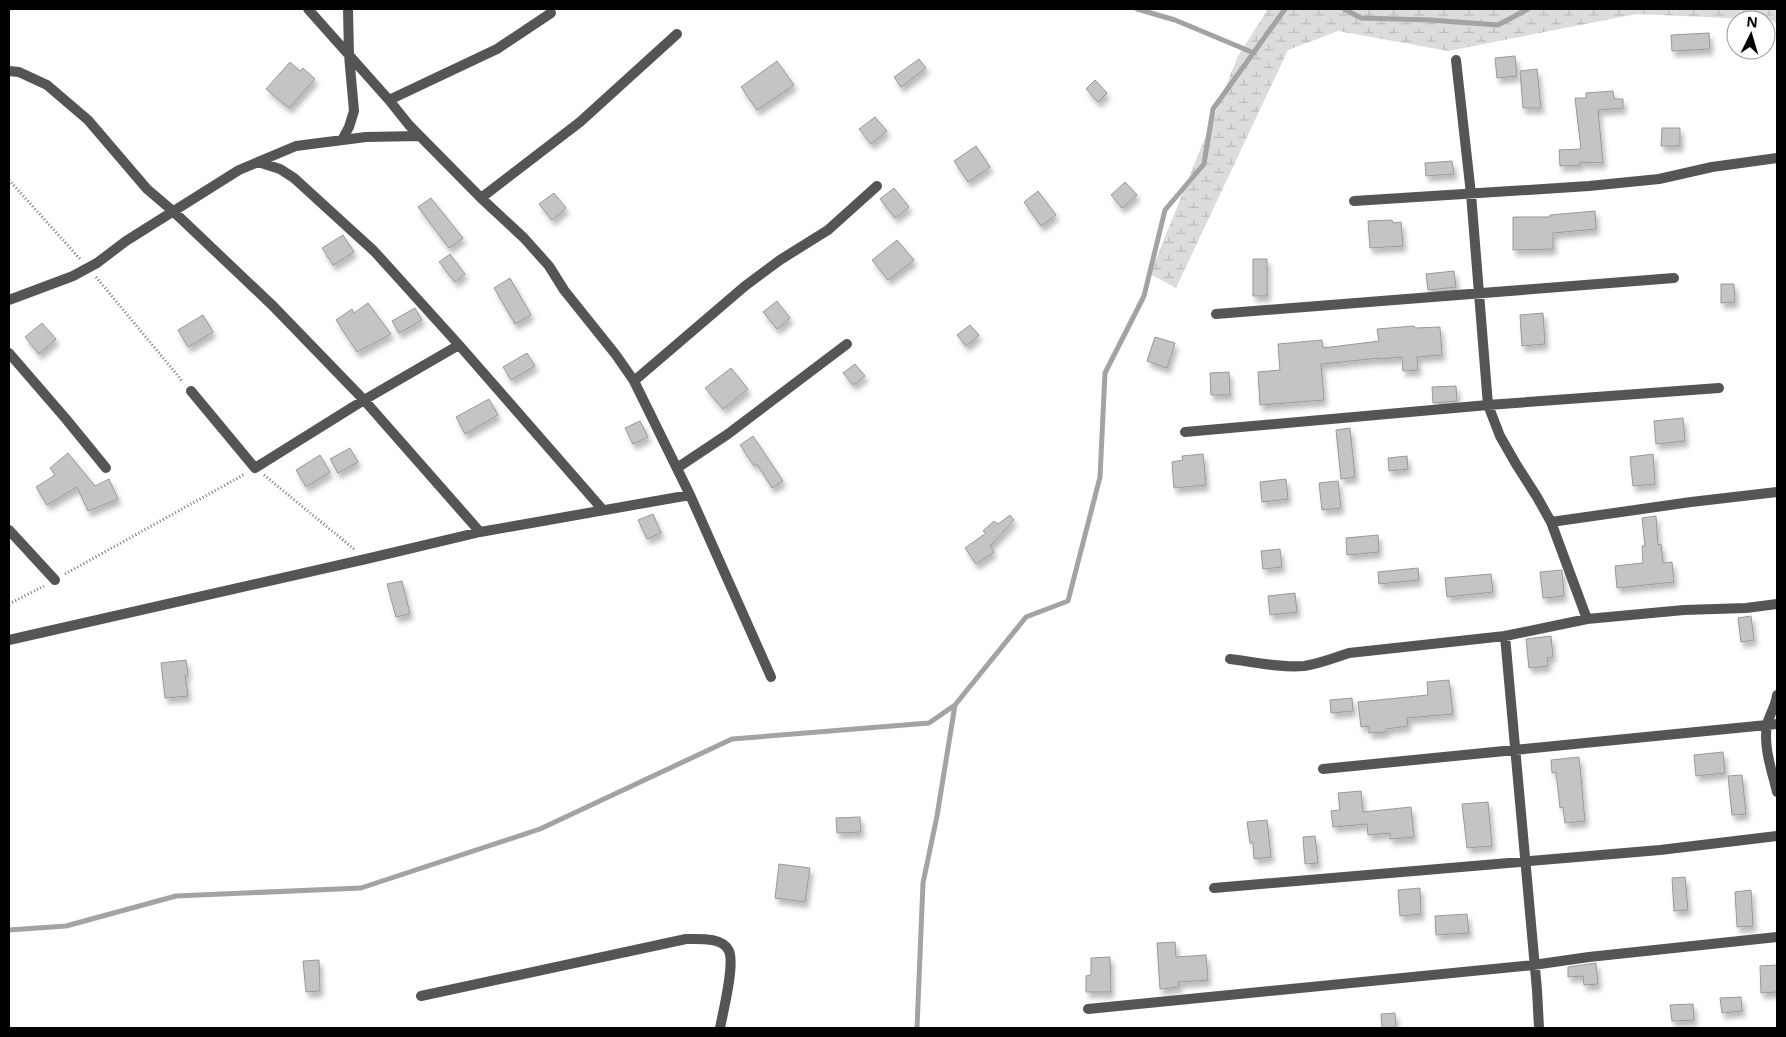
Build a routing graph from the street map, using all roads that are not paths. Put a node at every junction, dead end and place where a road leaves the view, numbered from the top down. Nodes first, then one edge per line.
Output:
1 (308, 9) edge
2 (348, 9) edge
3 (551, 13) dead end
4 (677, 34) dead end
5 (349, 55) junction
6 (1456, 60) dead end
7 (9, 71) edge
8 (390, 100) junction
9 (420, 136) junction
10 (342, 140) junction
11 (1777, 158) edge
12 (258, 162) junction
13 (877, 186) dead end
14 (1471, 194) junction
15 (481, 198) junction
16 (1354, 201) dead end
17 (174, 212) junction
18 (1674, 278) dead end
19 (1480, 294) junction
20 (9, 300) edge
21 (1216, 314) dead end
22 (847, 344) dead end
23 (459, 345) junction
24 (9, 353) edge
25 (634, 382) junction
26 (1719, 388) dead end
27 (191, 391) road end
28 (364, 400) junction
29 (1488, 405) junction
30 (1185, 432) dead end
31 (106, 468) dead end
32 (677, 468) junction
33 (1777, 492) edge
34 (690, 495) junction
35 (603, 510) junction
36 (1551, 522) junction
37 (9, 530) edge
38 (480, 532) junction
39 (55, 580) road end
40 (1777, 604) edge
41 (1587, 619) junction
42 (1505, 636) junction
43 (9, 640) edge
44 (1230, 659) dead end
45 (771, 677) dead end
46 (1777, 695) edge
47 (1772, 724) edge
48 (1516, 750) junction
49 (1323, 769) dead end
50 (1777, 792) edge
51 (1777, 836) edge
52 (1525, 860) junction
53 (1214, 888) dead end
54 (1777, 937) edge
55 (1534, 965) junction
56 (420, 996) dead end
57 (1088, 1008) dead end
58 (720, 1028) edge
59 (1539, 1028) edge

1 - 5 street
2 - 5 street
3 - 8 street
4 - 15 street
5 - 8 street
5 - 10 street
6 - 14 street
7 - 17 street
8 - 9 street
9 - 10 street
9 - 15 street
10 - 12 street
11 - 14 street
12 - 17 street
12 - 23 street
13 - 25 street
14 - 16 street
14 - 19 street
15 - 25 street
17 - 20 street
17 - 28 street
18 - 19 street
19 - 21 street
19 - 29 street
22 - 32 street
23 - 28 street
23 - 35 street
24 - 31 street
25 - 32 street
26 - 29 street
27 - 28 street
28 - 38 street
29 - 30 street
29 - 36 street
32 - 34 street
33 - 36 street
34 - 35 street
34 - 45 street
35 - 38 street
36 - 41 street
37 - 39 street
38 - 43 street
40 - 41 street
41 - 42 street
42 - 44 street
42 - 48 street
46 - 47 street
47 - 48 street
47 - 50 street
48 - 49 street
48 - 52 street
51 - 52 street
52 - 53 street
52 - 55 street
54 - 55 street
55 - 57 street
55 - 59 street
56 - 58 street

